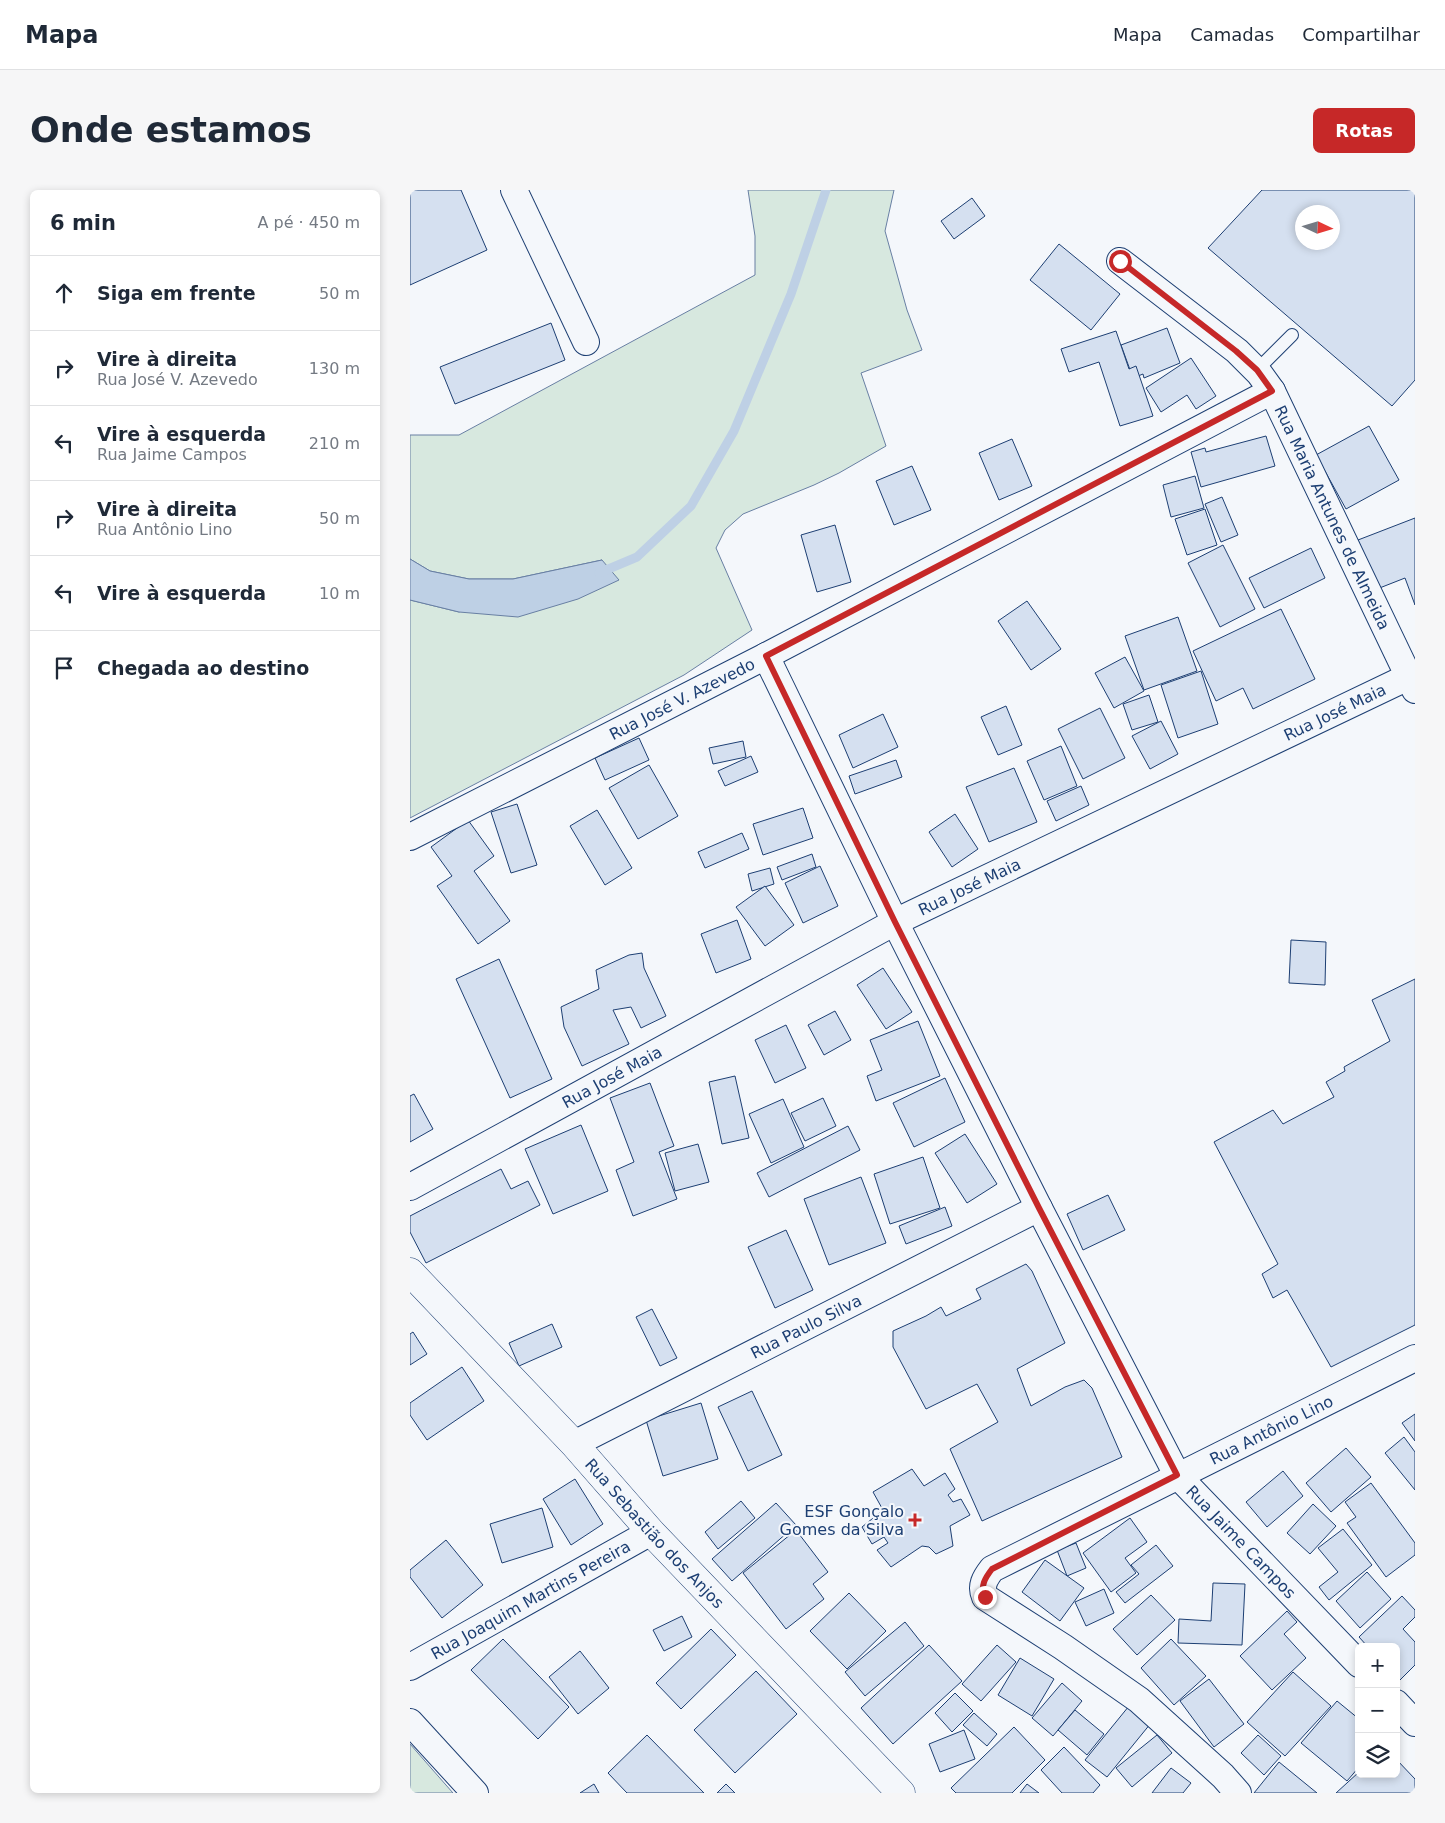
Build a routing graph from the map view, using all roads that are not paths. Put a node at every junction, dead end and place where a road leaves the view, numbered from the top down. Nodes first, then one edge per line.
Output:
1 (514, 190) edge
2 (1120, 261) dead end
3 (1292, 335) dead end
4 (586, 342) dead end
5 (1257, 370) junction
6 (1272, 391) junction
7 (766, 656) junction
8 (1412, 684) edge
9 (410, 837) edge
10 (895, 922) junction
11 (410, 1187) edge
12 (1039, 1208) junction
13 (410, 1272) edge
14 (1415, 1358) edge
15 (574, 1444) junction
16 (1177, 1475) junction
17 (651, 1532) junction
18 (1355, 1660) edge
19 (410, 1667) edge
20 (410, 1722) edge
21 (475, 1793) edge
22 (901, 1793) edge
23 (1238, 1793) edge

1 - 4 street
2 - 5 street, Rua Maria Antunes de Almeida
3 - 5 lane
5 - 6 street, Rua Maria Antunes de Almeida
6 - 7 street, Rua José V. Azevedo
6 - 8 street, Rua Maria Antunes de Almeida
7 - 9 street, Rua José V. Azevedo
7 - 10 street, Rua Jaime Campos
8 - 10 street, Rua José Maia
10 - 11 street, Rua José Maia
10 - 12 street, Rua Jaime Campos
12 - 15 street, Rua Paulo Silva
12 - 16 street, Rua Jaime Campos
13 - 15 street, Rua Sebastião dos Anjos
14 - 16 street, Rua Antônio Lino
15 - 17 street, Rua Sebastião dos Anjos
16 - 18 street, Rua Jaime Campos
16 - 23 street, Rua Antônio Lino
17 - 19 street, Rua Joaquim Martins Pereira
17 - 22 street, Rua Sebastião dos Anjos
20 - 21 street

